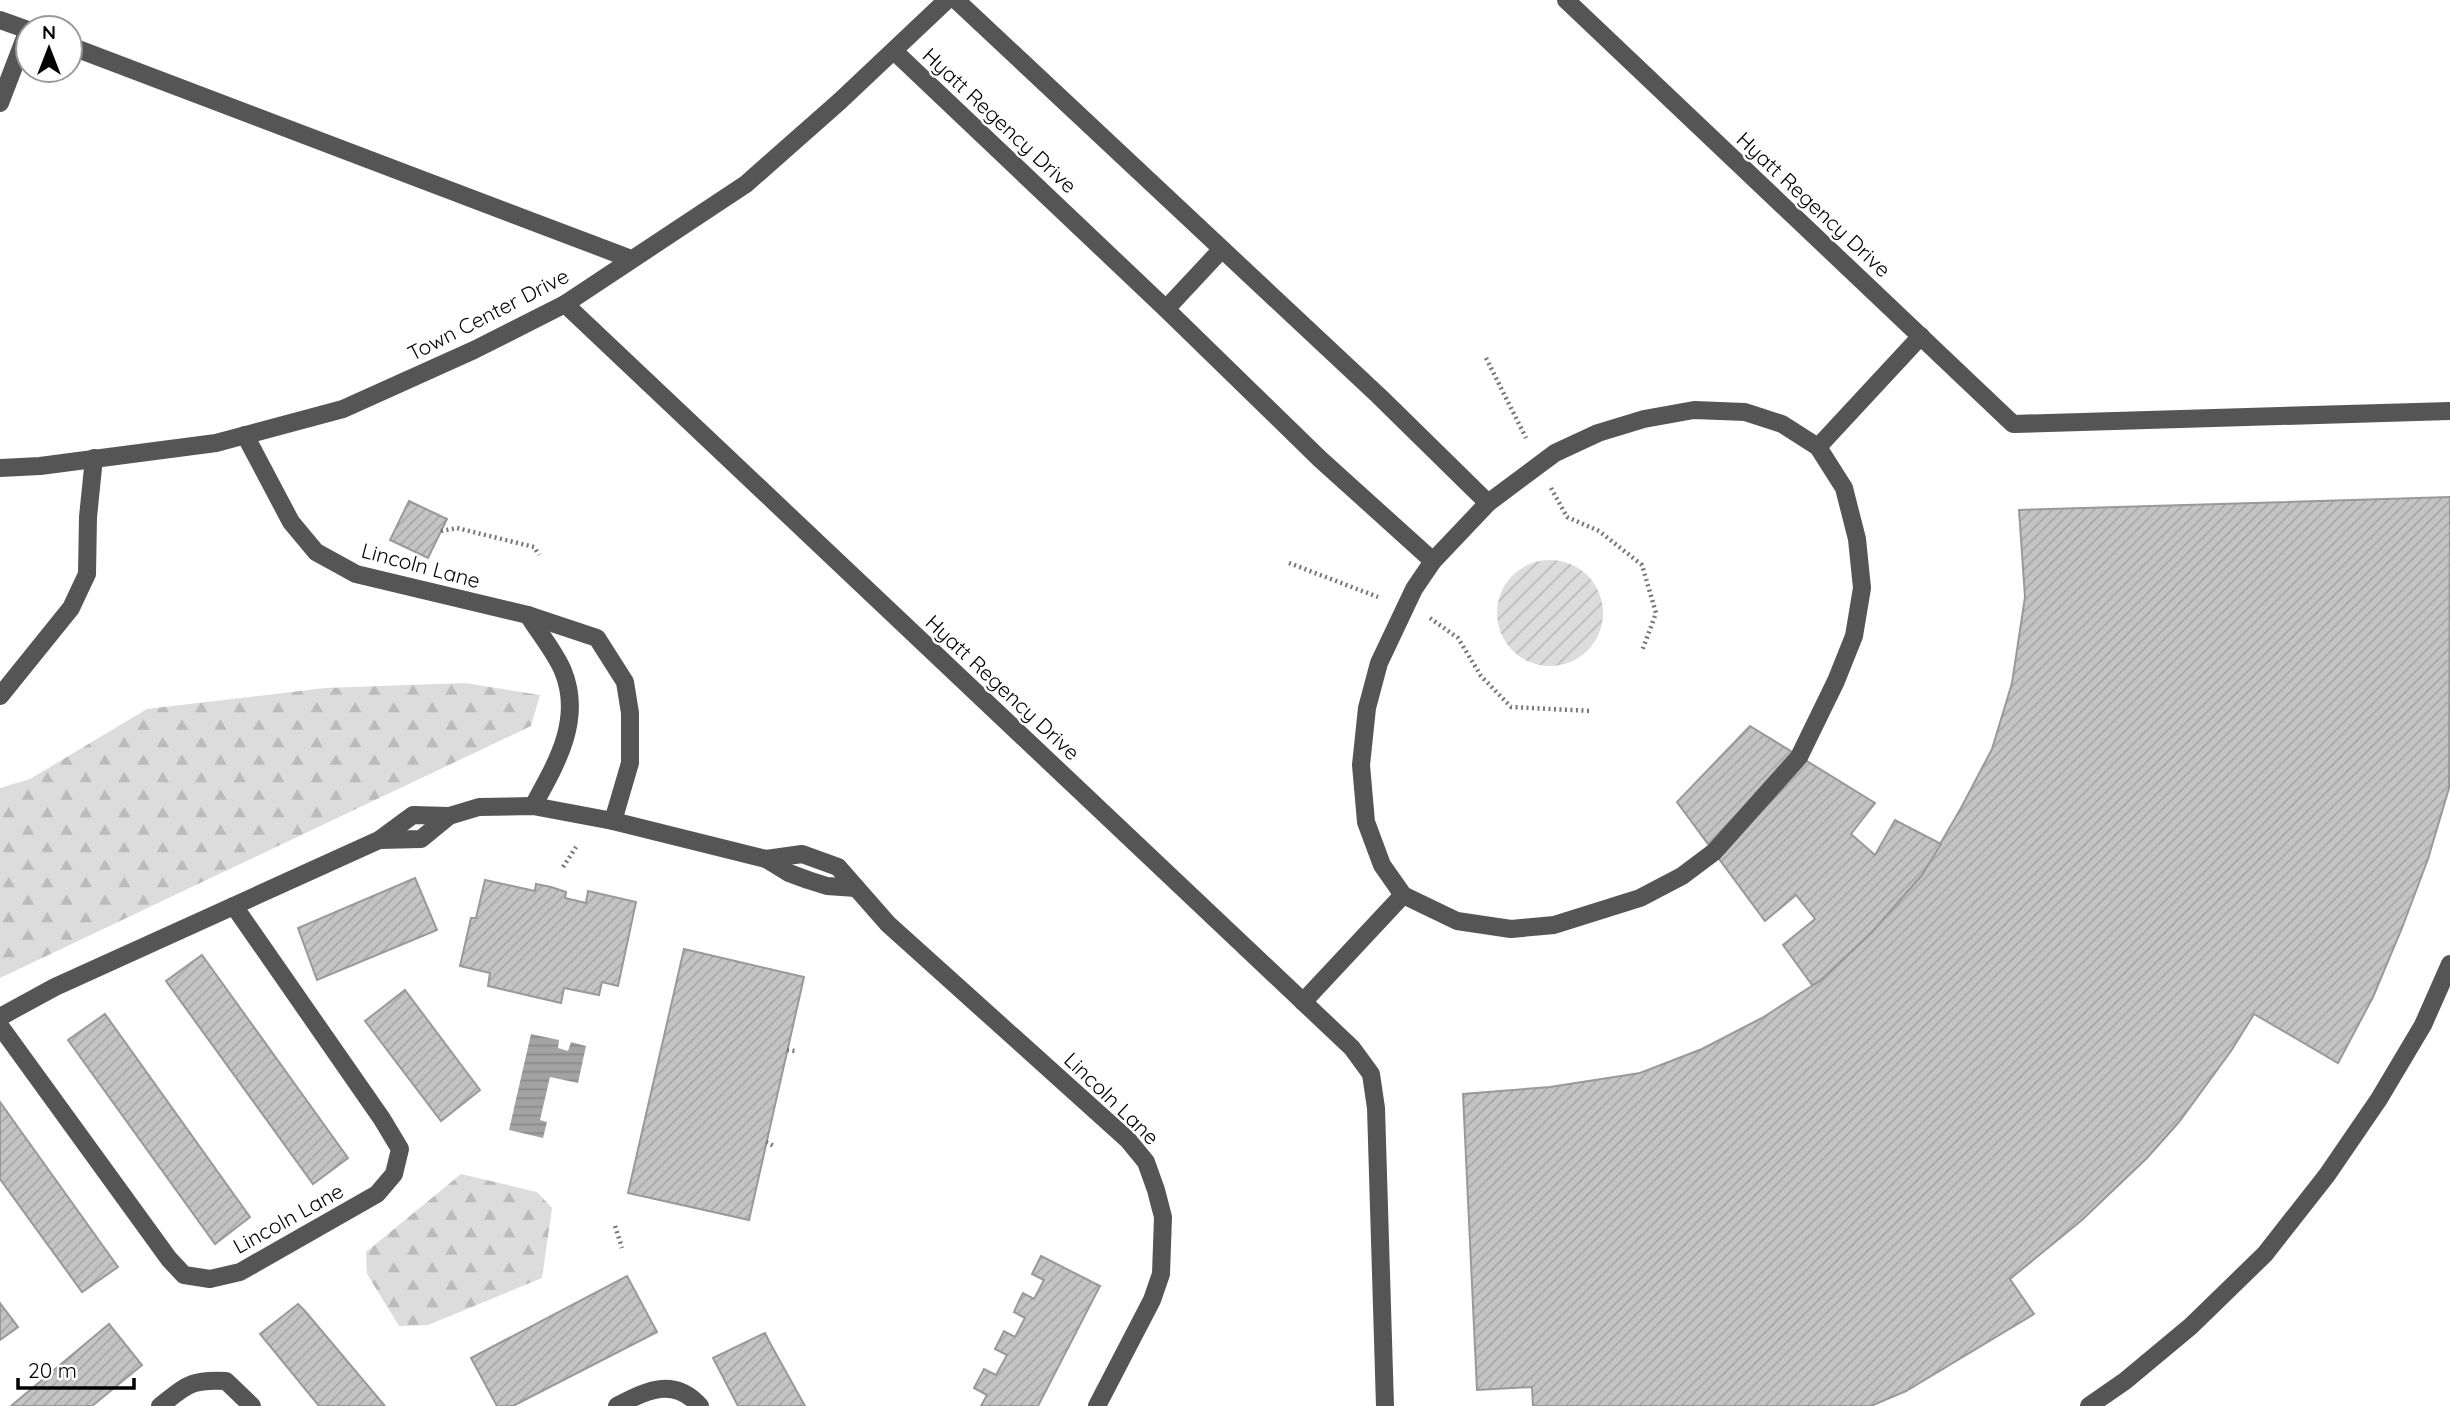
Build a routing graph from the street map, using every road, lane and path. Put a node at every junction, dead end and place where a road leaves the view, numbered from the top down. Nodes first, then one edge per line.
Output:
1 (947, 0) edge
2 (956, 0) edge
3 (1566, 0) edge
4 (84, 51) edge
5 (894, 51) junction
6 (14, 66) edge
7 (0, 103) edge
8 (1221, 250) junction
9 (631, 259) junction
10 (565, 304) junction
11 (1166, 309) junction
12 (1921, 336) junction
13 (1486, 358) dead end
14 (2450, 411) edge
15 (245, 435) junction
16 (1527, 439) dead end
17 (1818, 447) junction
18 (94, 458) junction
19 (0, 467) edge
20 (1549, 484) dead end
21 (1488, 503) junction
22 (441, 531) dead end
23 (539, 555) dead end
24 (1433, 561) junction
25 (1289, 563) dead end
26 (1382, 598) dead end
27 (528, 615) junction
28 (1427, 615) dead end
29 (1642, 651) dead end
30 (0, 696) edge
31 (1591, 711) dead end
32 (533, 806) junction
33 (613, 821) junction
34 (580, 840) dead end
35 (563, 867) dead end
36 (1402, 895) junction
37 (234, 906) junction
38 (2450, 964) edge
39 (1303, 1002) junction
40 (0, 1017) edge
41 (0, 1026) edge
42 (787, 1050) dead end
43 (795, 1051) dead end
44 (766, 1142) dead end
45 (774, 1146) dead end
46 (615, 1226) dead end
47 (622, 1248) dead end
48 (160, 1406) edge
49 (252, 1406) edge
50 (617, 1406) edge
51 (700, 1406) edge
52 (1097, 1406) edge
53 (1385, 1406) edge
54 (2089, 1406) edge

1 - 5 street, Town Center Drive
2 - 8 street
3 - 12 street, Hyatt Regency Drive
4 - 9 street
5 - 9 street, Town Center Drive
5 - 11 street, Hyatt Regency Drive
6 - 7 street
8 - 11 street
8 - 21 street
9 - 10 street, Town Center Drive
10 - 15 street, Town Center Drive
10 - 39 street, Hyatt Regency Drive
11 - 24 street, Hyatt Regency Drive
12 - 14 street, Hyatt Regency Drive
12 - 17 street
13 - 16 path
15 - 18 street, Town Center Drive
15 - 27 street, Lincoln Lane
17 - 21 street
17 - 36 street
18 - 19 street, Town Center Drive
18 - 30 street
20 - 29 path
21 - 24 street
22 - 23 path
24 - 36 street
25 - 26 path
27 - 32 street
27 - 33 street, Lincoln Lane
28 - 31 path
32 - 33 street, Lincoln Lane
32 - 37 street, Lincoln Lane
33 - 52 street, Lincoln Lane
34 - 35 path
36 - 39 street
37 - 40 street, Lincoln Lane
37 - 41 street, Lincoln Lane
38 - 54 street
39 - 53 street, Hyatt Regency Drive
42 - 43 path
44 - 45 path
46 - 47 path
48 - 49 street
50 - 51 street

